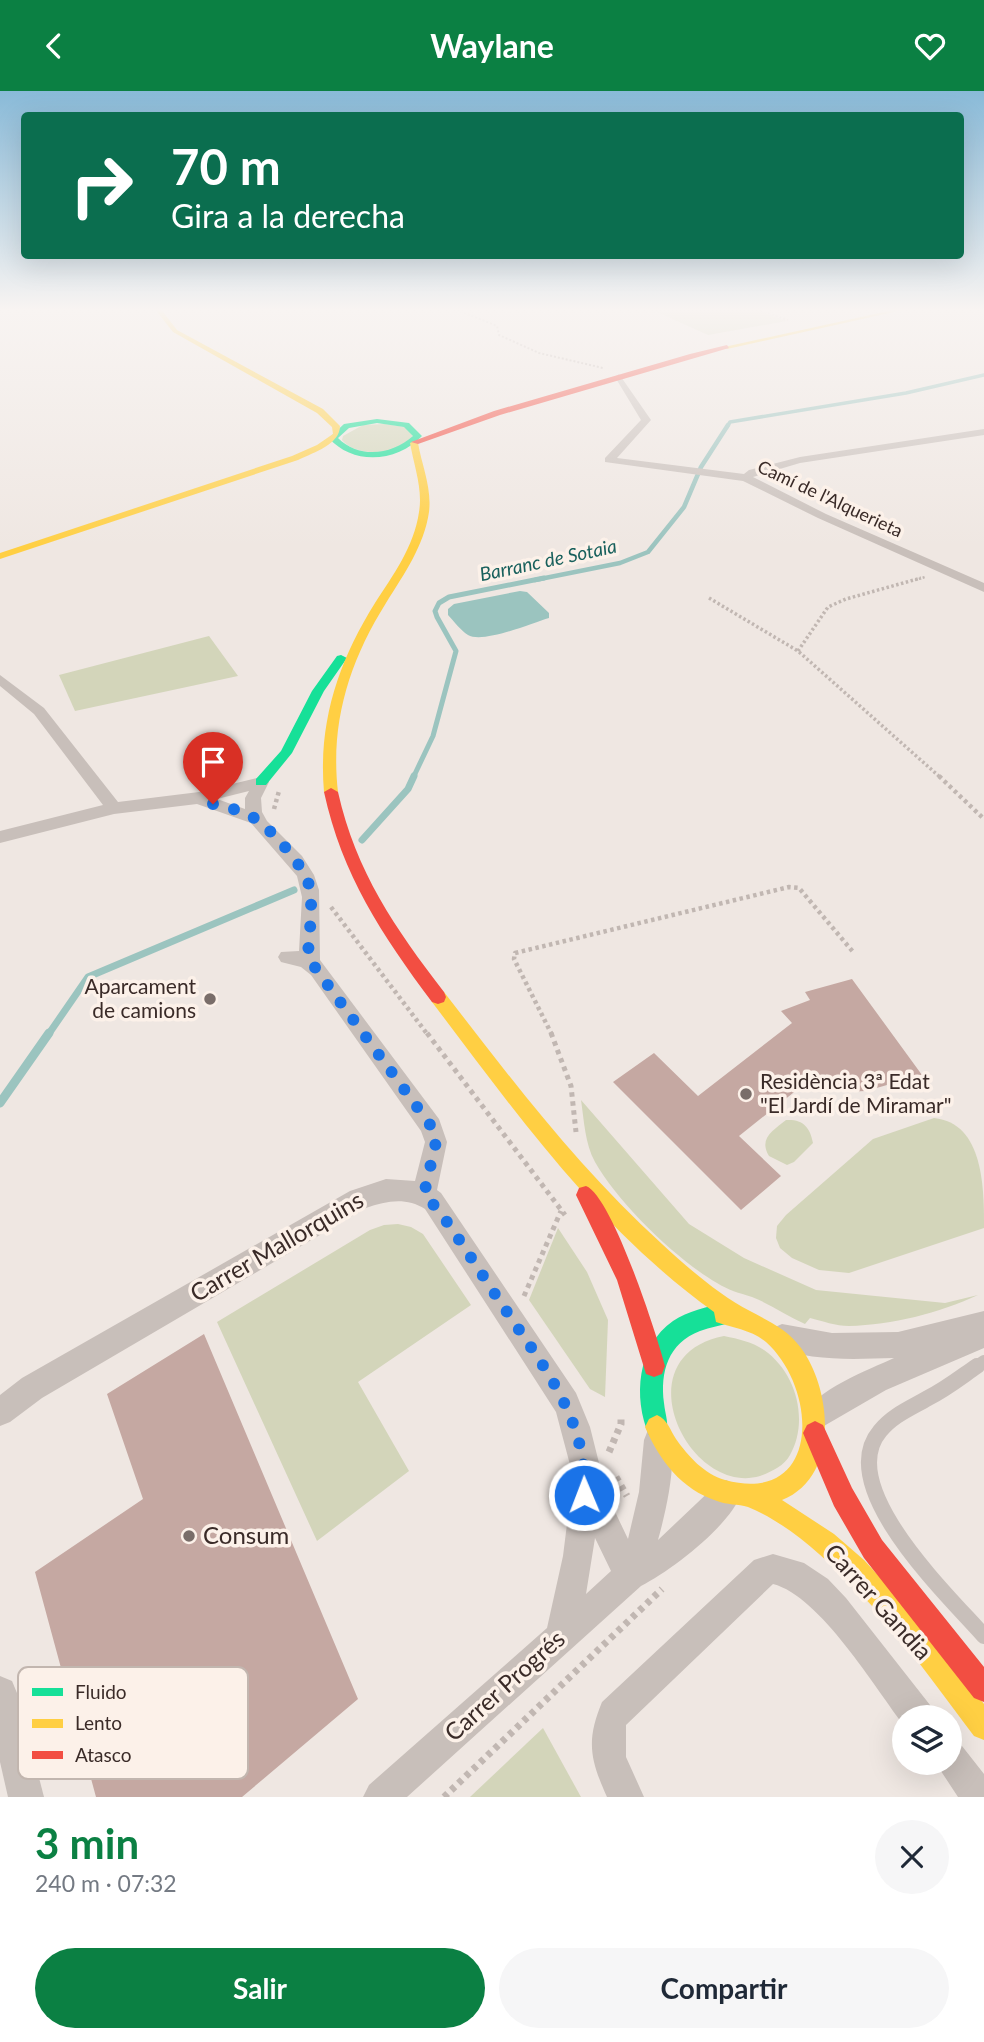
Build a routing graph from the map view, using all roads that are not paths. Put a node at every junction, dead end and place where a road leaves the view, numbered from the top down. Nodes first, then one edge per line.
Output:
1 (280, 388) edge
2 (583, 388) edge
3 (626, 388) edge
4 (285, 390) junction
5 (497, 413) junction
6 (383, 421) junction
7 (403, 424) junction
8 (984, 432) edge
9 (335, 434) junction
10 (415, 443) junction
11 (363, 454) junction
12 (747, 478) junction
13 (220, 485) junction
14 (425, 498) junction
15 (0, 556) edge
16 (984, 588) edge
17 (363, 637) junction
18 (0, 678) edge
19 (261, 782) junction
20 (199, 799) junction
21 (114, 808) junction
22 (255, 818) junction
23 (0, 837) edge
24 (288, 957) dead end
25 (311, 962) junction
26 (567, 1164) junction
27 (424, 1194) junction
28 (743, 1319) junction
29 (984, 1324) edge
30 (775, 1335) junction
31 (984, 1335) edge
32 (984, 1360) edge
33 (654, 1366) junction
34 (0, 1412) edge
35 (816, 1424) junction
36 (658, 1431) junction
37 (585, 1475) junction
38 (741, 1496) junction
39 (630, 1575) junction
40 (561, 1635) junction
41 (984, 1636) edge
42 (984, 1688) edge
43 (0, 1693) edge
44 (909, 1705) edge
45 (984, 1726) edge
46 (18, 1765) edge
47 (962, 1774) edge
48 (22, 1779) edge
49 (26, 1797) edge
50 (381, 1797) edge
51 (626, 1797) edge
52 (980, 1797) edge

1 - 4 main road
2 - 5 main road
3 - 12 street, Camí de l'Alquerieta
4 - 6 main road
4 - 9 main road
5 - 7 main road
5 - 10 main road
6 - 7 main road
6 - 9 main road
7 - 10 main road
8 - 12 street
9 - 11 main road
9 - 13 main road
10 - 11 main road
10 - 14 main road
11 - 13 main road
11 - 14 main road
12 - 16 street, Camí de l'Alquerieta
13 - 15 main road
14 - 17 main road
17 - 19 main road
17 - 26 main road
18 - 21 street
19 - 20 street
19 - 22 street
20 - 21 street
20 - 22 street
21 - 23 street
22 - 25 street
24 - 25 street
25 - 27 street
26 - 28 main road
26 - 33 main road
27 - 34 street, Carrer Mallorquins
27 - 37 street
28 - 30 main road
28 - 33 main road
29 - 30 street
30 - 35 main road
31 - 35 street
32 - 41 lane
33 - 36 main road
35 - 38 main road
35 - 42 main road, Carrer Gandia
36 - 38 main road
36 - 39 street, Carrer Progrés
37 - 39 street
37 - 40 street
38 - 39 street, Carrer Progrés
38 - 45 main road, Carrer Gandia
39 - 40 street, Carrer Progrés
40 - 50 street, Carrer Progrés
43 - 46 street
44 - 51 street, Carrer Gandia
47 - 52 street
48 - 49 street

